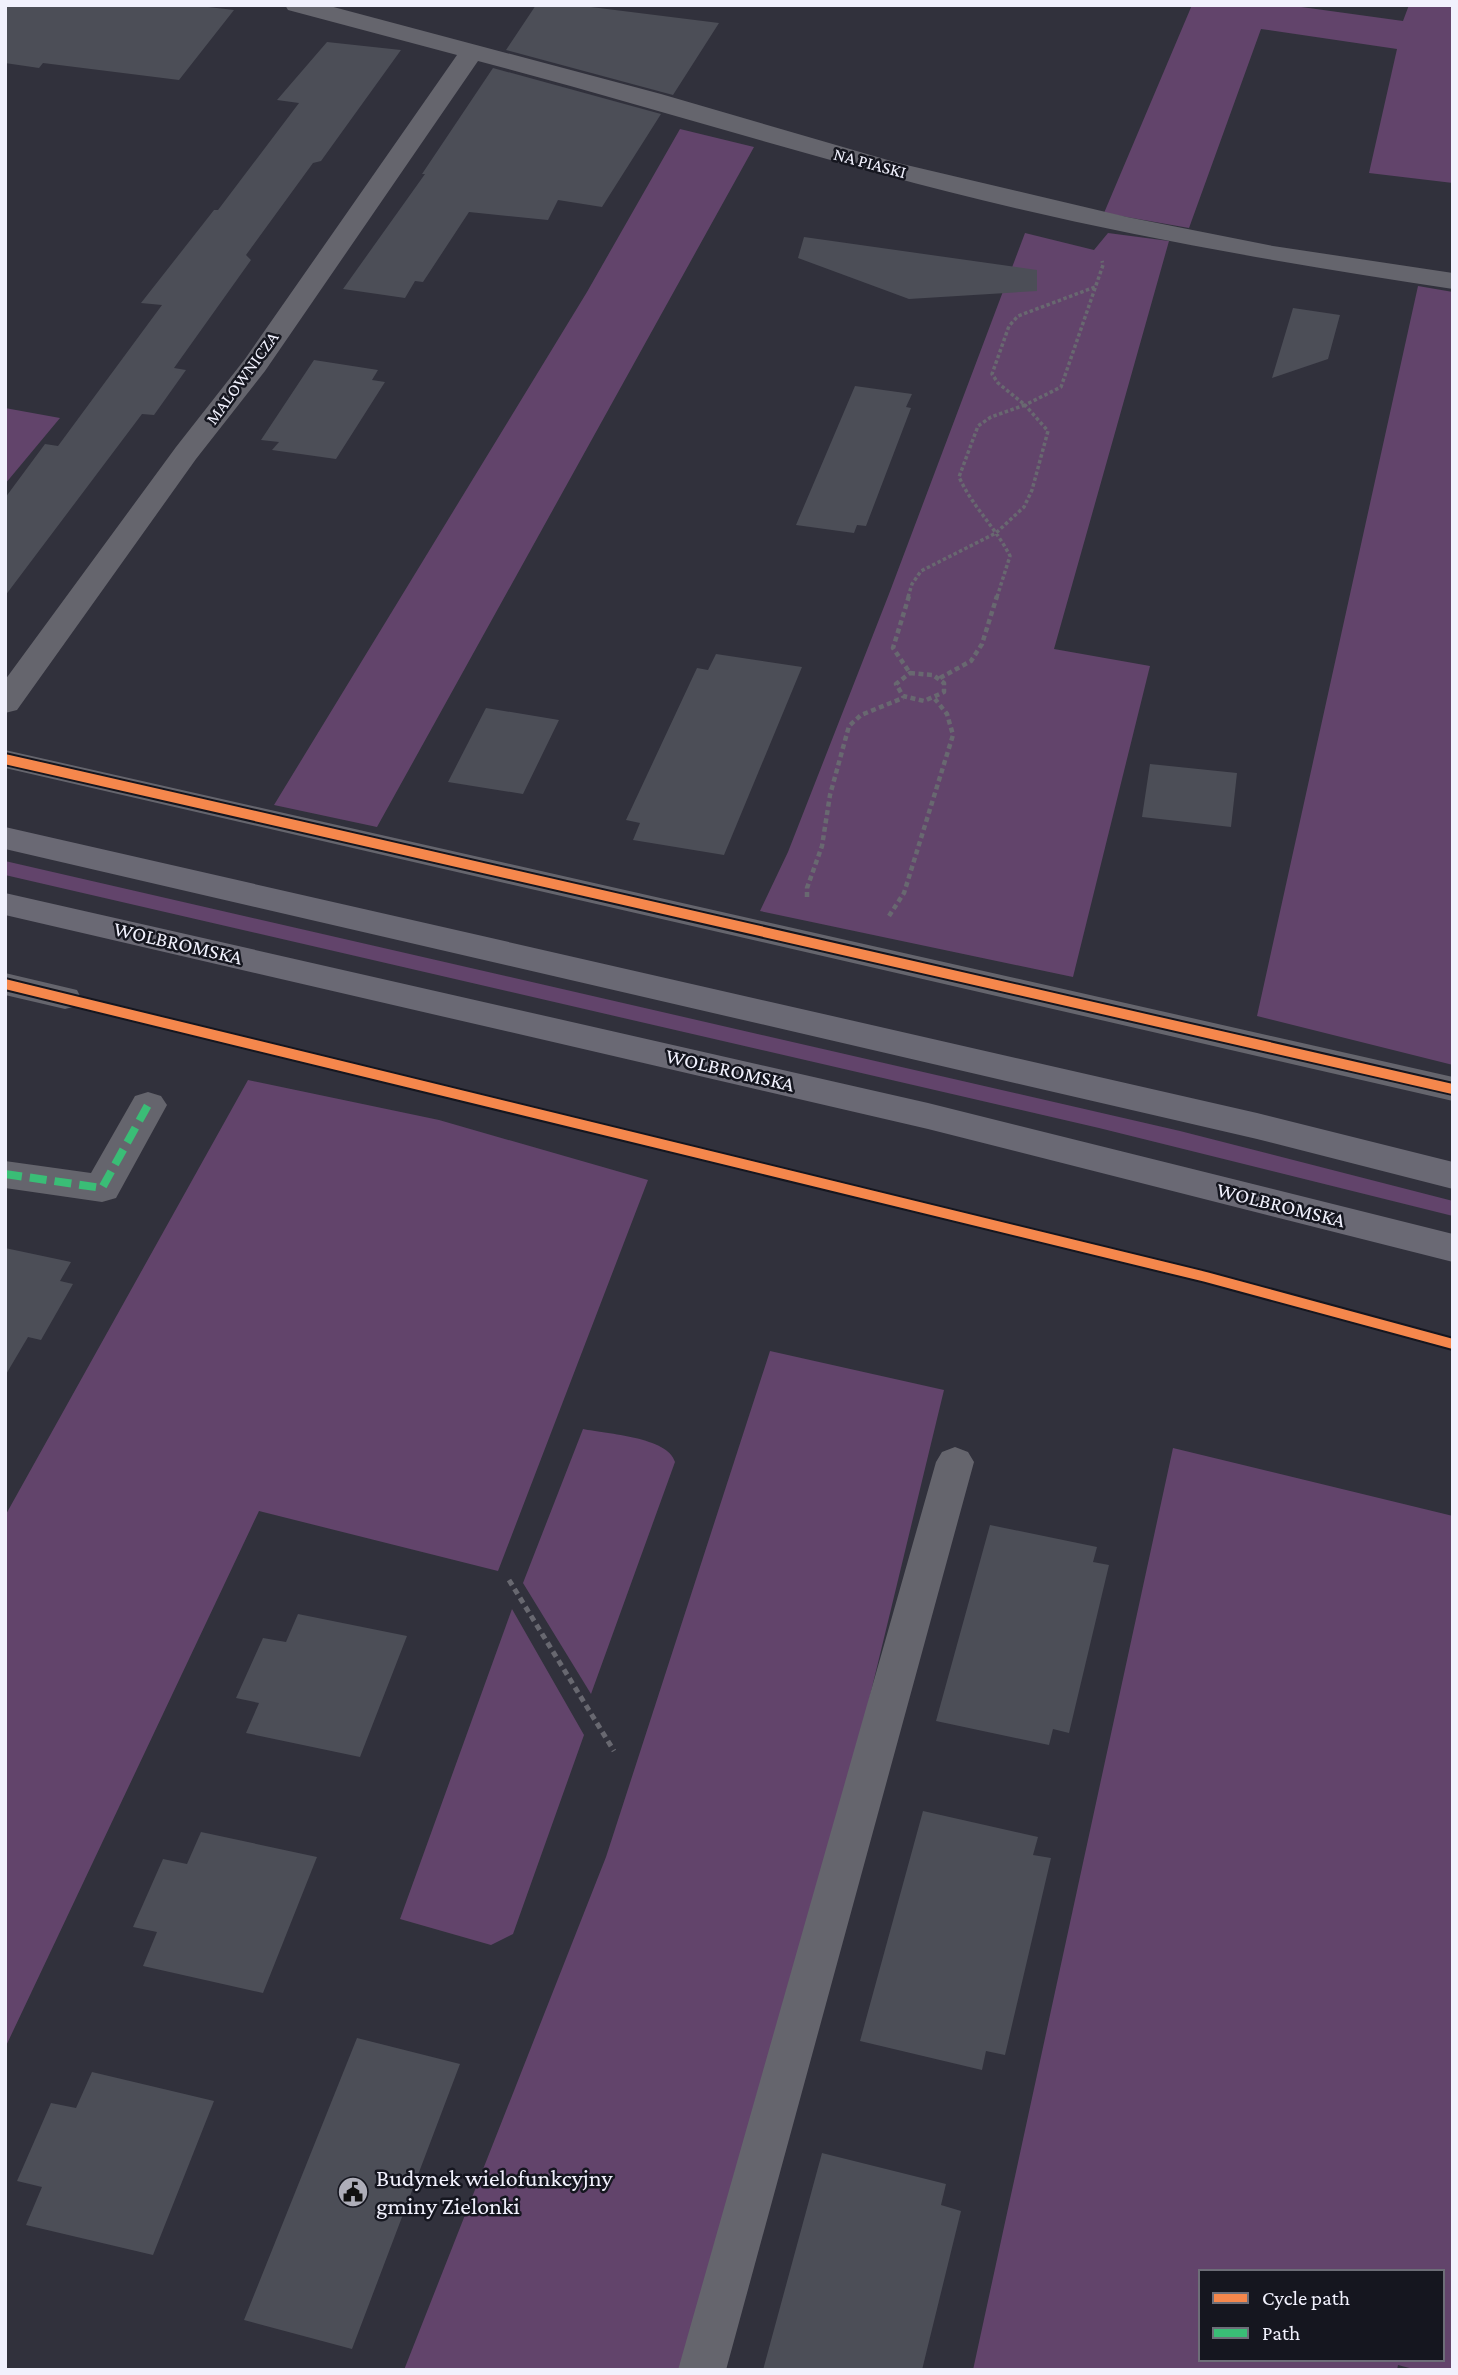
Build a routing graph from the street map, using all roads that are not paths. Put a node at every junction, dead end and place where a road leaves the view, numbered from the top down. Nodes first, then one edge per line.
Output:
1 (297, 5) edge
2 (473, 50) junction
3 (1453, 281) edge
4 (5, 703) edge
5 (5, 759) edge
6 (5, 838) edge
7 (5, 904) edge
8 (5, 984) edge
9 (65, 998) dead end
10 (1453, 1089) edge
11 (148, 1105) dead end
12 (5, 1174) edge
13 (1453, 1176) edge
14 (1453, 1248) edge
15 (956, 1462) dead end
16 (702, 2370) edge

1 - 2 street, NA PIASKI
2 - 3 street, NA PIASKI
2 - 4 street, MALOWNICZA
5 - 10 lane
6 - 13 main road
7 - 14 main road, WOLBROMSKA
8 - 9 lane
11 - 12 street
15 - 16 lane

